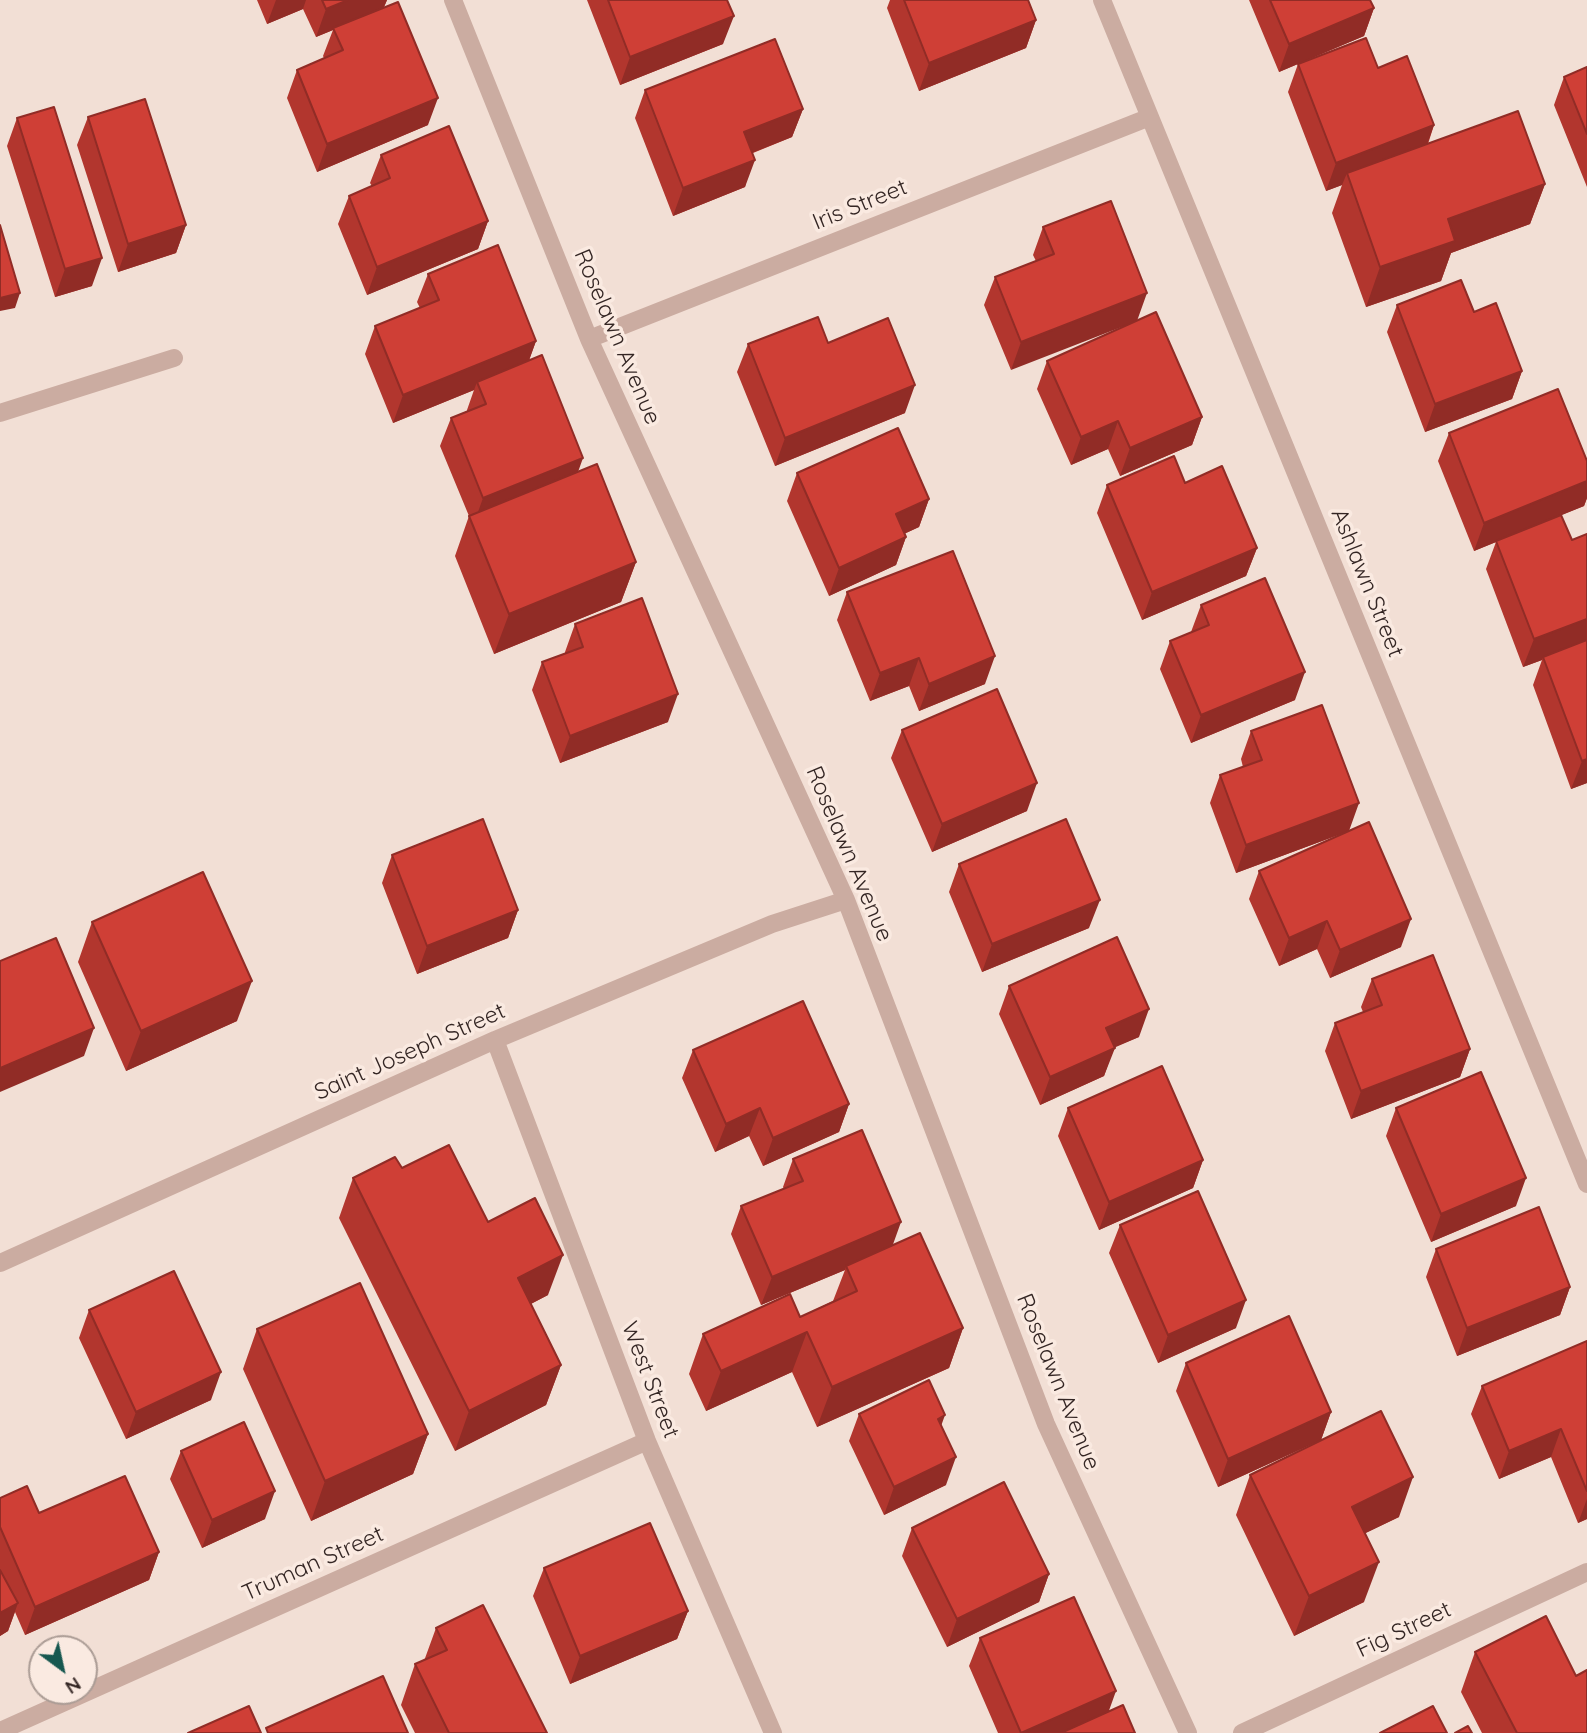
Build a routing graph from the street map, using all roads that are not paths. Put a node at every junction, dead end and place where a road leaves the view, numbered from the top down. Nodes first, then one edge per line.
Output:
1 (453, 0) edge
2 (1102, 0) edge
3 (1150, 117) junction
4 (589, 339) junction
5 (174, 359) dead end
6 (0, 413) edge
7 (846, 900) junction
8 (495, 1040) junction
9 (1587, 1184) edge
10 (0, 1263) edge
11 (647, 1441) junction
12 (1587, 1572) edge
13 (0, 1731) edge
14 (773, 1733) edge
15 (1188, 1733) edge
16 (1241, 1733) edge

1 - 4 street, Roselawn Avenue
2 - 3 street, Ashlawn Street
3 - 4 street, Iris Street
3 - 9 street, Ashlawn Street
4 - 7 street, Roselawn Avenue
5 - 6 street
7 - 8 street, Saint Joseph Street
7 - 15 street, Roselawn Avenue
8 - 10 street, Saint Joseph Street
8 - 11 street, West Street
11 - 13 street, Truman Street
11 - 14 street, West Street
12 - 16 street, Fig Street

